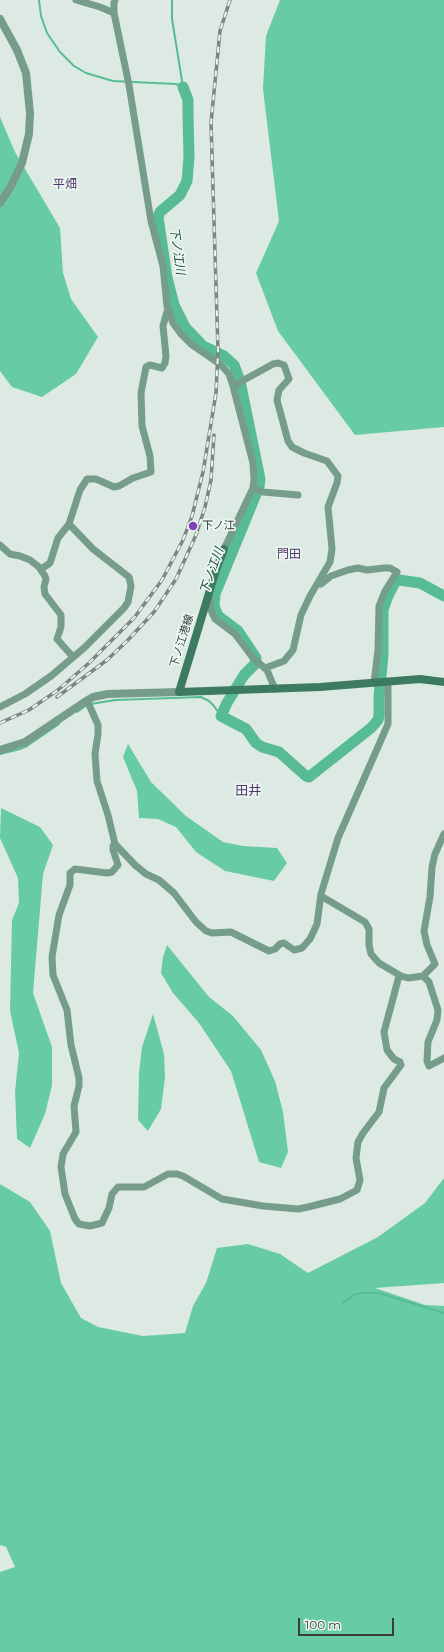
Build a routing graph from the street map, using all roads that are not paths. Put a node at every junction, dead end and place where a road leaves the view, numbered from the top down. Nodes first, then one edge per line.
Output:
1 (76, 0) edge
2 (116, 0) edge
3 (114, 13) junction
4 (0, 19) edge
5 (0, 203) edge
6 (168, 308) junction
7 (237, 384) junction
8 (256, 490) junction
9 (298, 495) dead end
10 (69, 524) junction
11 (0, 545) edge
12 (224, 549) joint
13 (41, 569) junction
14 (210, 589) junction
15 (314, 589) junction
16 (73, 658) junction
17 (265, 668) junction
18 (388, 682) junction
19 (444, 682) edge
20 (375, 683) junction
21 (275, 689) junction
22 (178, 692) junction
23 (88, 703) junction
24 (0, 707) edge
25 (0, 750) edge
26 (444, 834) edge
27 (115, 844) junction
28 (321, 896) junction
29 (399, 976) junction
30 (423, 976) junction
31 (444, 1058) edge

1 - 3 street
2 - 3 street
3 - 6 street
4 - 5 street
6 - 7 street
6 - 10 street
7 - 8 street
7 - 15 street
8 - 9 street
8 - 12 street
10 - 13 street
10 - 16 street
11 - 13 street
12 - 14 main road, 下ノ江港線
13 - 16 street
14 - 17 street
14 - 22 main road, 下ノ江港線
15 - 17 street
15 - 20 street
16 - 24 street
17 - 21 street
18 - 19 main road
18 - 20 main road
18 - 28 street
20 - 21 main road
21 - 22 main road
22 - 23 street
23 - 25 street
23 - 27 street
26 - 30 street
27 - 28 street
27 - 29 street
28 - 29 street
29 - 30 street
30 - 31 street

